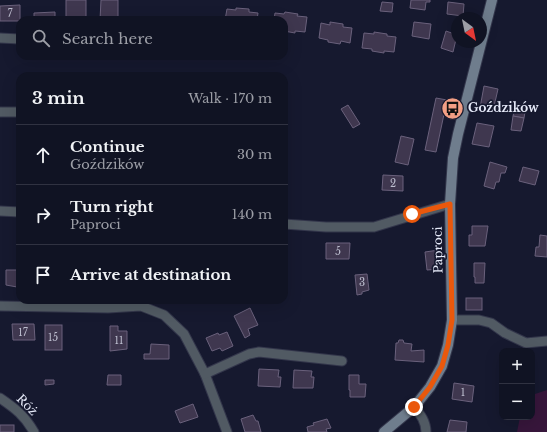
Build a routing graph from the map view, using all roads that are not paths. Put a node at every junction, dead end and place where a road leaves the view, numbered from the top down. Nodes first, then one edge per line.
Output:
1 (492, 0) edge
2 (0, 38) edge
3 (16, 39) edge
4 (0, 112) edge
5 (16, 112) edge
6 (450, 204) junction
7 (0, 211) edge
8 (16, 212) edge
9 (288, 224) edge
10 (0, 306) edge
11 (452, 320) junction
12 (547, 341) edge
13 (342, 361) dead end
14 (205, 374) junction
15 (0, 398) edge
16 (414, 407) junction
17 (34, 432) edge
18 (227, 432) edge
19 (384, 432) edge
20 (426, 432) edge

1 - 6 street, Paproci
2 - 3 street
4 - 5 street
6 - 9 street
6 - 11 street, Paproci
7 - 8 street
10 - 14 street
11 - 12 street
11 - 16 street, Paproci
13 - 14 street
14 - 18 street
15 - 17 street, Róż
16 - 19 street, Paproci
16 - 20 street

